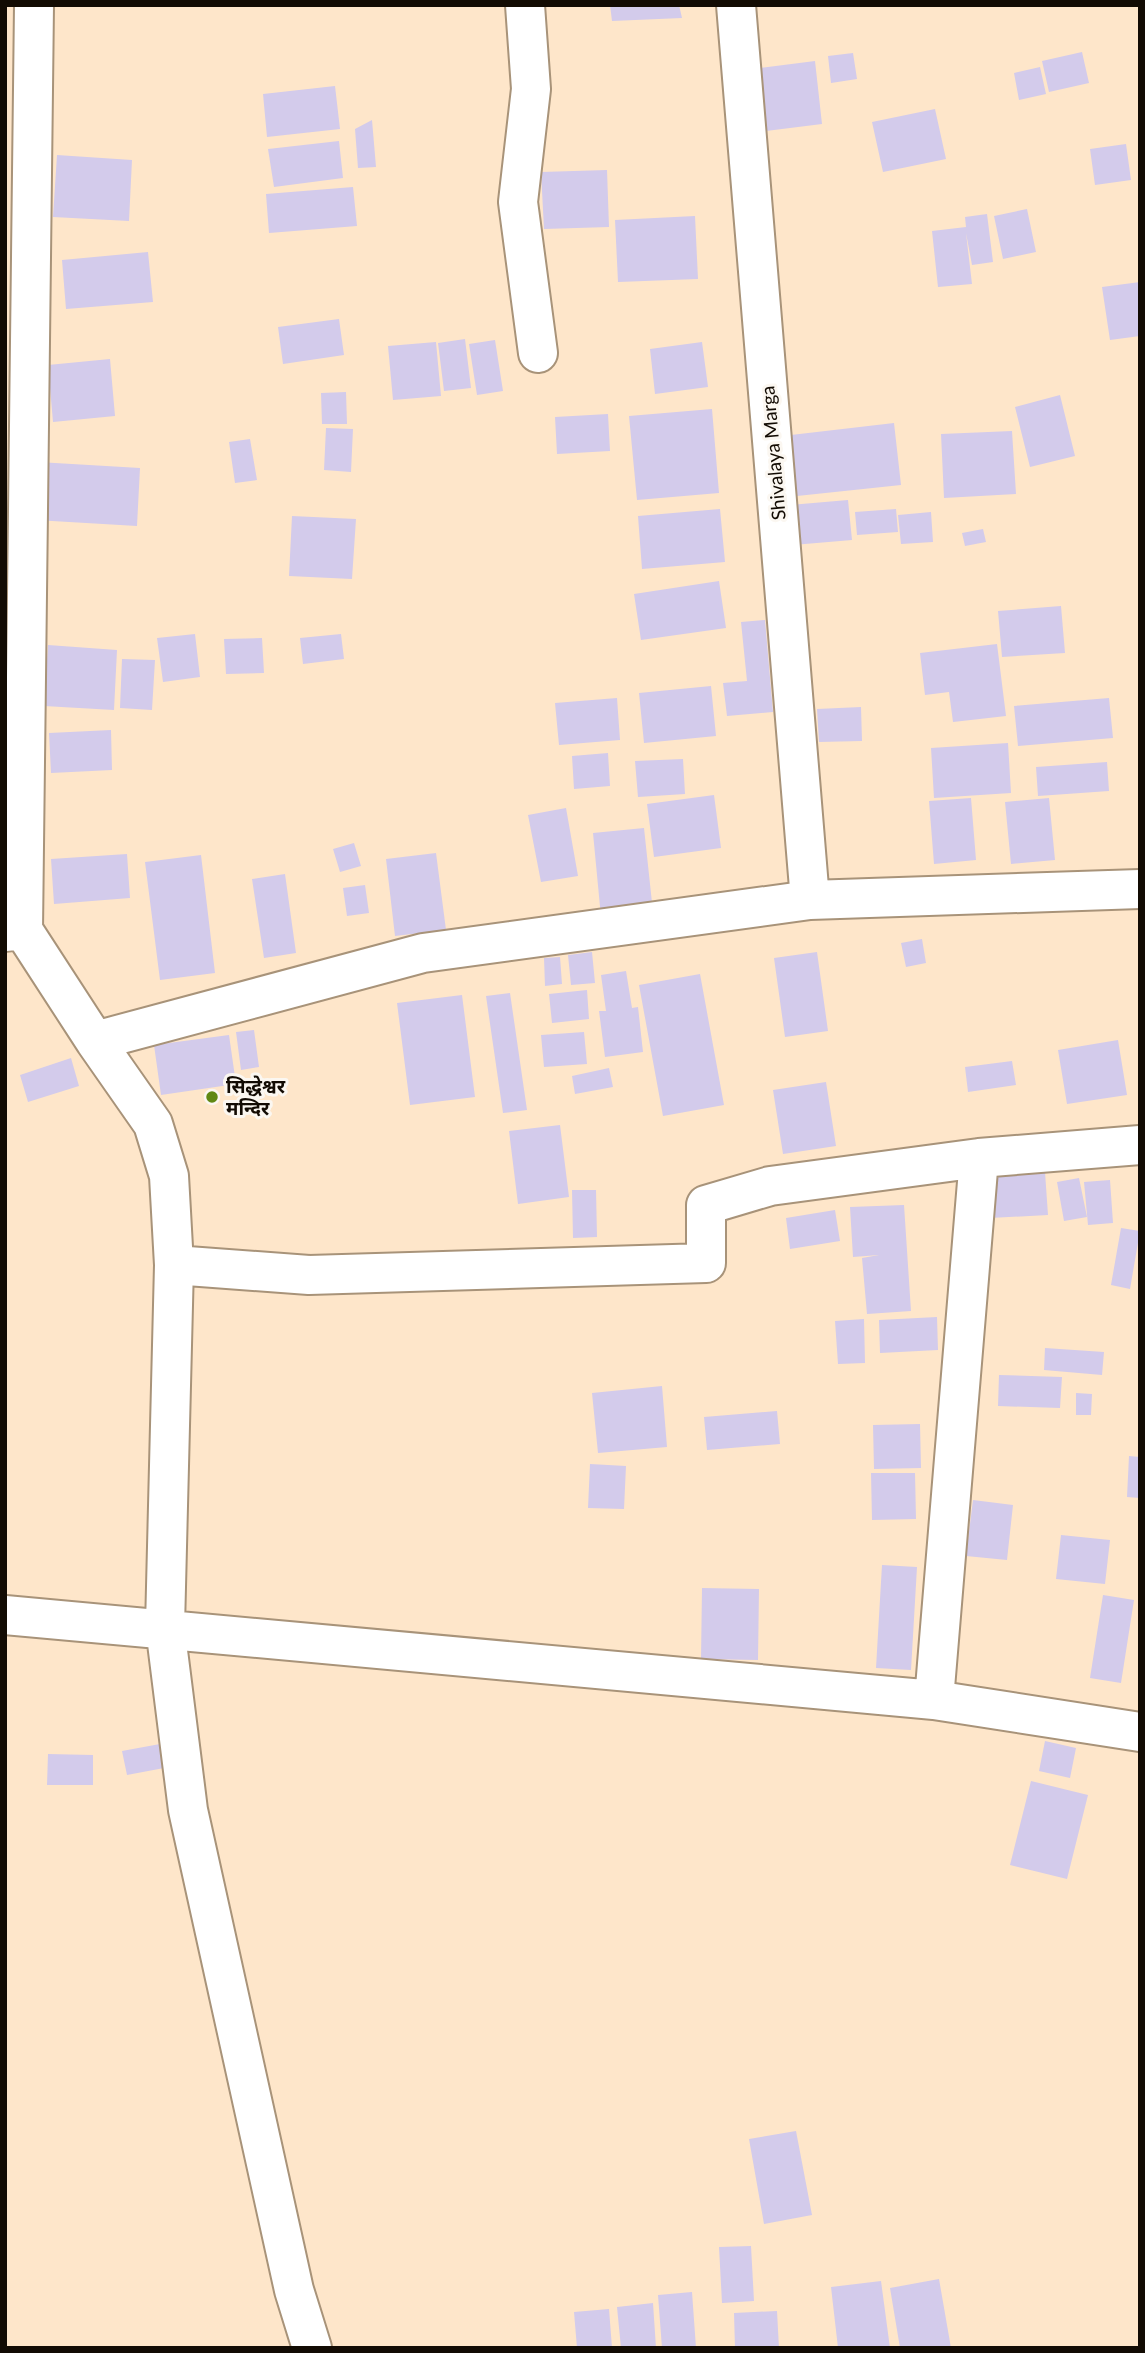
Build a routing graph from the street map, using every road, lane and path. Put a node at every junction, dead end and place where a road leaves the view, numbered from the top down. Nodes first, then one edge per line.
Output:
1 (34, 5) edge
2 (525, 5) edge
3 (736, 5) edge
4 (18, 302) edge
5 (538, 353) dead end
6 (1140, 889) edge
7 (810, 901) junction
8 (14, 931) edge
9 (95, 1041) junction
10 (1140, 1145) edge
11 (979, 1158) junction
12 (174, 1265) junction
13 (5, 1615) edge
14 (165, 1627) junction
15 (934, 1700) junction
16 (1140, 1732) edge
17 (312, 2348) edge

1 - 4 street
2 - 5 street
3 - 7 street, Shivalaya Marga
4 - 8 street
6 - 7 street
7 - 9 street
8 - 9 street
9 - 12 street
10 - 11 street
11 - 12 street
11 - 15 street
12 - 14 street
13 - 14 street
14 - 15 street
14 - 17 street
15 - 16 street

